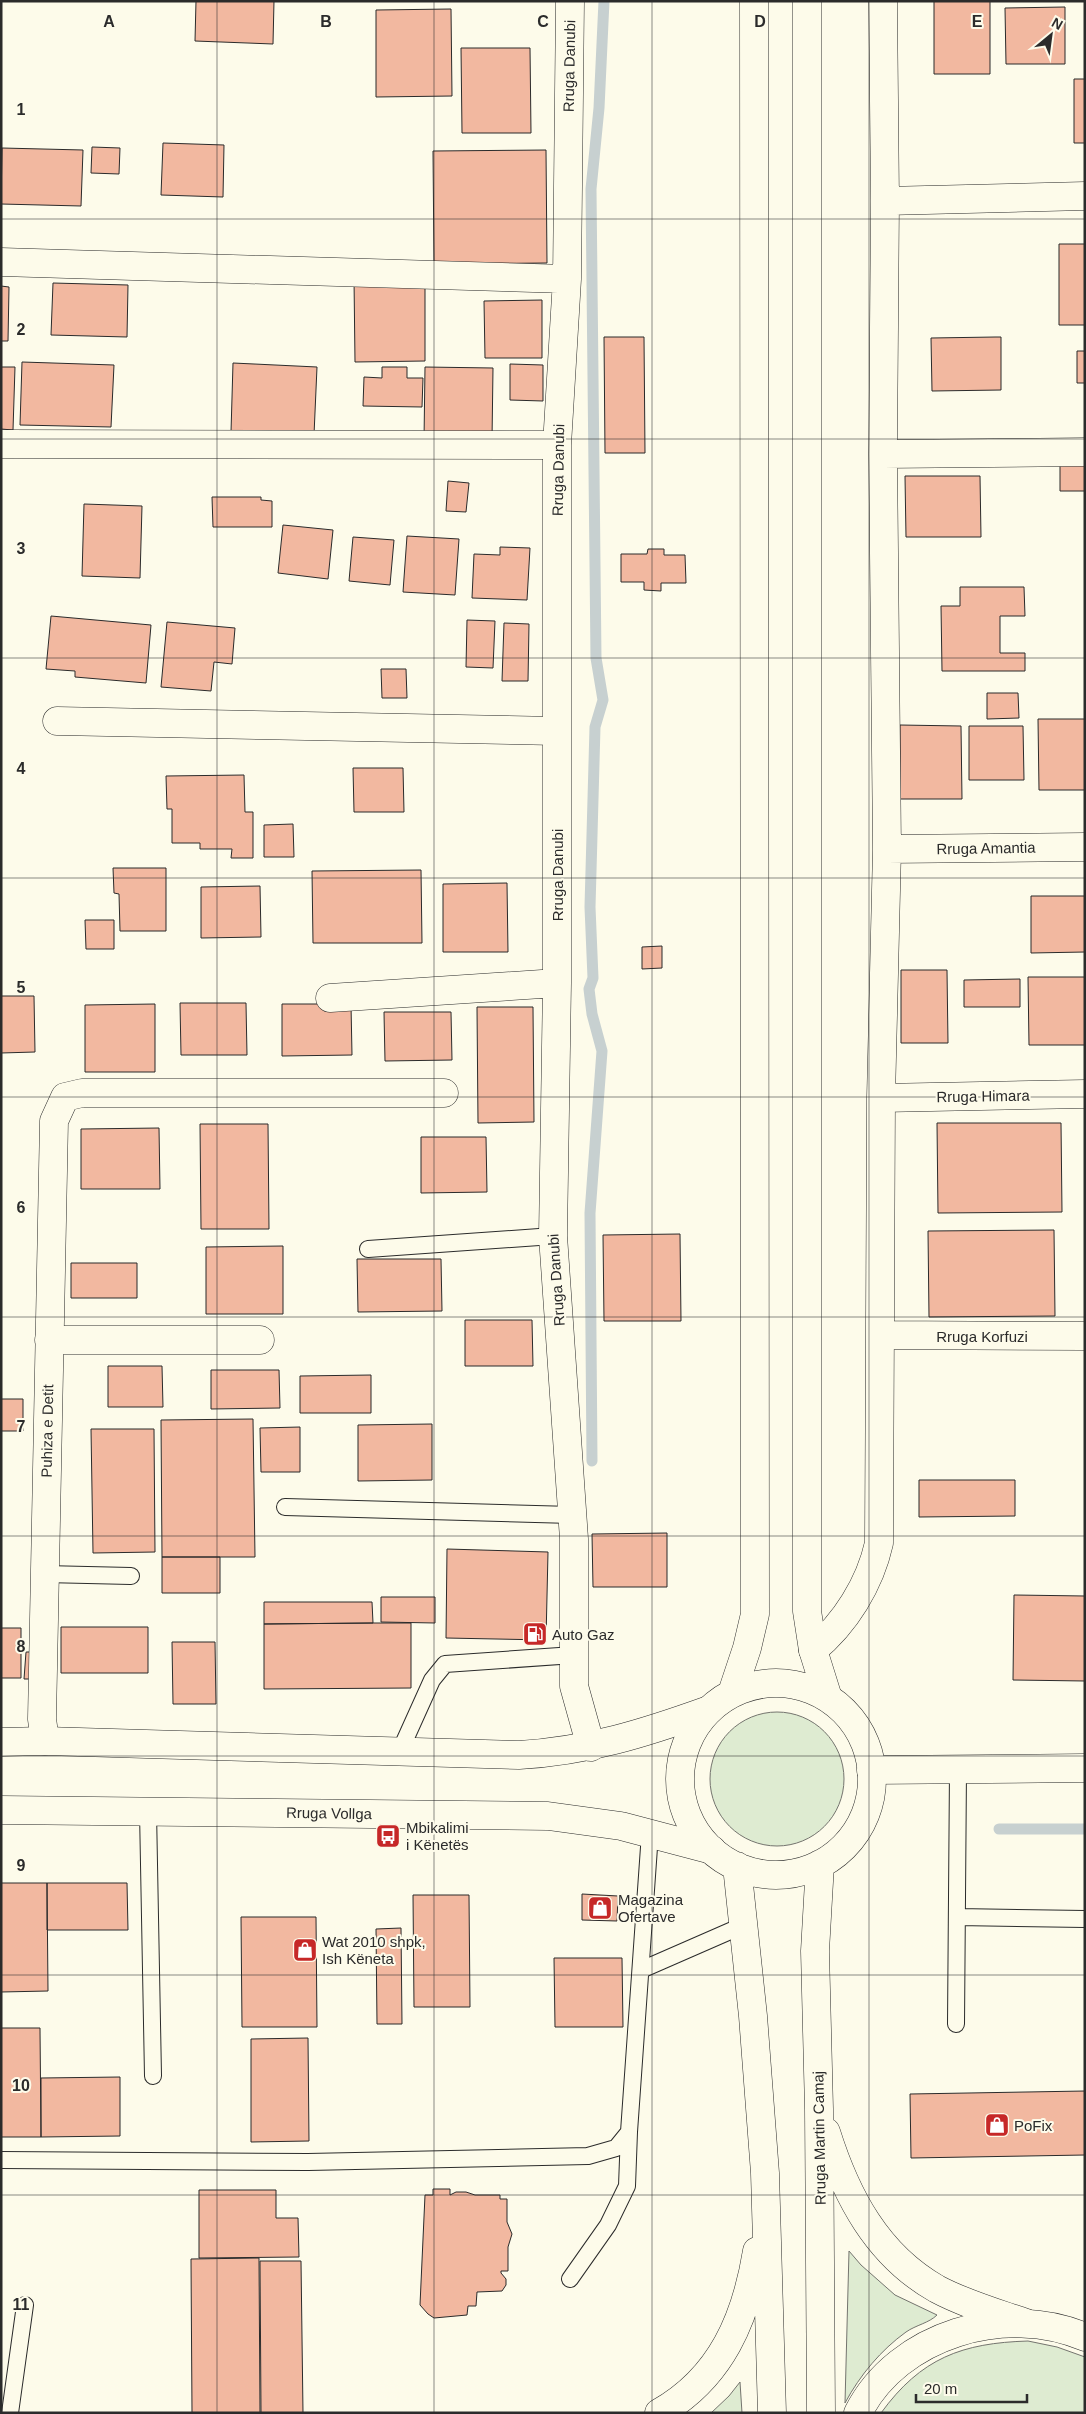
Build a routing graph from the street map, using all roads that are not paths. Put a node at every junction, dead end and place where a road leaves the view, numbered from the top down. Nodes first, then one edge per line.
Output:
1 (570, 1) edge
2 (754, 1) edge
3 (807, 1) edge
4 (883, 1) edge
5 (1085, 196) edge
6 (884, 200) junction
7 (1, 262) edge
8 (568, 279) junction
9 (1, 444) edge
10 (557, 445) junction
11 (1085, 452) edge
12 (883, 454) junction
13 (57, 721) dead end
14 (557, 731) junction
15 (1085, 847) edge
16 (887, 849) junction
17 (557, 983) junction
18 (330, 998) dead end
19 (444, 1093) dead end
20 (1085, 1094) edge
21 (881, 1098) junction
22 (552, 1236) junction
23 (368, 1250) dead end
24 (880, 1335) junction
25 (1085, 1336) edge
26 (50, 1340) junction
27 (260, 1340) dead end
28 (285, 1507) dead end
29 (572, 1515) junction
30 (44, 1574) junction
31 (131, 1576) dead end
32 (813, 1650) junction
33 (574, 1655) junction
34 (732, 1693) junction
35 (828, 1698) junction
36 (709, 1710) junction
37 (45, 1741) junction
38 (1, 1742) edge
39 (591, 1747) junction
40 (400, 1751) junction
41 (1085, 1768) edge
42 (871, 1770) junction
43 (958, 1770) junction
44 (1, 1810) edge
45 (148, 1811) junction
46 (650, 1833) junction
47 (712, 1850) junction
48 (820, 1864) junction
49 (737, 1866) junction
50 (957, 1917) junction
51 (1085, 1919) edge
52 (744, 1925) junction
53 (641, 1970) junction
54 (956, 2024) dead end
55 (153, 2076) dead end
56 (819, 2109) junction
57 (629, 2132) junction
58 (1, 2160) edge
59 (766, 2173) junction
60 (570, 2279) dead end
61 (25, 2305) dead end
62 (1026, 2323) junction
63 (1085, 2337) edge
64 (10, 2413) edge
65 (659, 2413) edge
66 (772, 2413) edge
67 (821, 2413) edge
68 (858, 2413) edge

1 - 8 main road, Rruga Danubi
2 - 34 main road
3 - 32 main road
4 - 6 main road
5 - 6 main road
6 - 12 main road
7 - 8 main road
8 - 10 main road, Rruga Danubi
9 - 10 main road
10 - 14 main road, Rruga Danubi
11 - 12 main road
12 - 16 main road
13 - 14 main road
14 - 17 main road, Rruga Danubi
15 - 16 main road, Rruga Amantia
16 - 21 main road
17 - 18 main road
17 - 22 main road, Rruga Danubi
19 - 26 main road, Puhiza e Detit
20 - 21 main road, Rruga Himara
21 - 24 main road
22 - 23 lane
22 - 29 main road, Rruga Danubi
24 - 25 main road, Rruga Korfuzi
24 - 32 main road
26 - 27 main road
26 - 30 main road, Puhiza e Detit
28 - 29 lane
29 - 33 main road, Rruga Danubi
30 - 31 lane
30 - 37 main road, Puhiza e Detit
32 - 35 main road
33 - 39 main road, Rruga Danubi
33 - 40 lane
34 - 35 main road
34 - 36 main road
35 - 42 main road
36 - 39 main road
36 - 47 main road
37 - 38 main road
37 - 40 main road
39 - 40 main road
41 - 43 main road
42 - 43 main road
42 - 48 main road
43 - 50 lane
44 - 45 main road, Rruga Vollga
45 - 46 main road, Rruga Vollga
45 - 55 lane
46 - 47 main road, Rruga Vollga
46 - 53 lane
47 - 49 main road
48 - 49 main road
48 - 56 main road, Rruga Martin Camaj
49 - 52 main road
50 - 51 lane
50 - 54 lane
52 - 53 lane
52 - 59 main road
53 - 57 lane
56 - 62 main road
56 - 67 main road, Rruga Martin Camaj
57 - 58 lane
57 - 60 lane
59 - 65 main road
59 - 66 main road
61 - 64 lane
62 - 63 main road
62 - 68 main road

